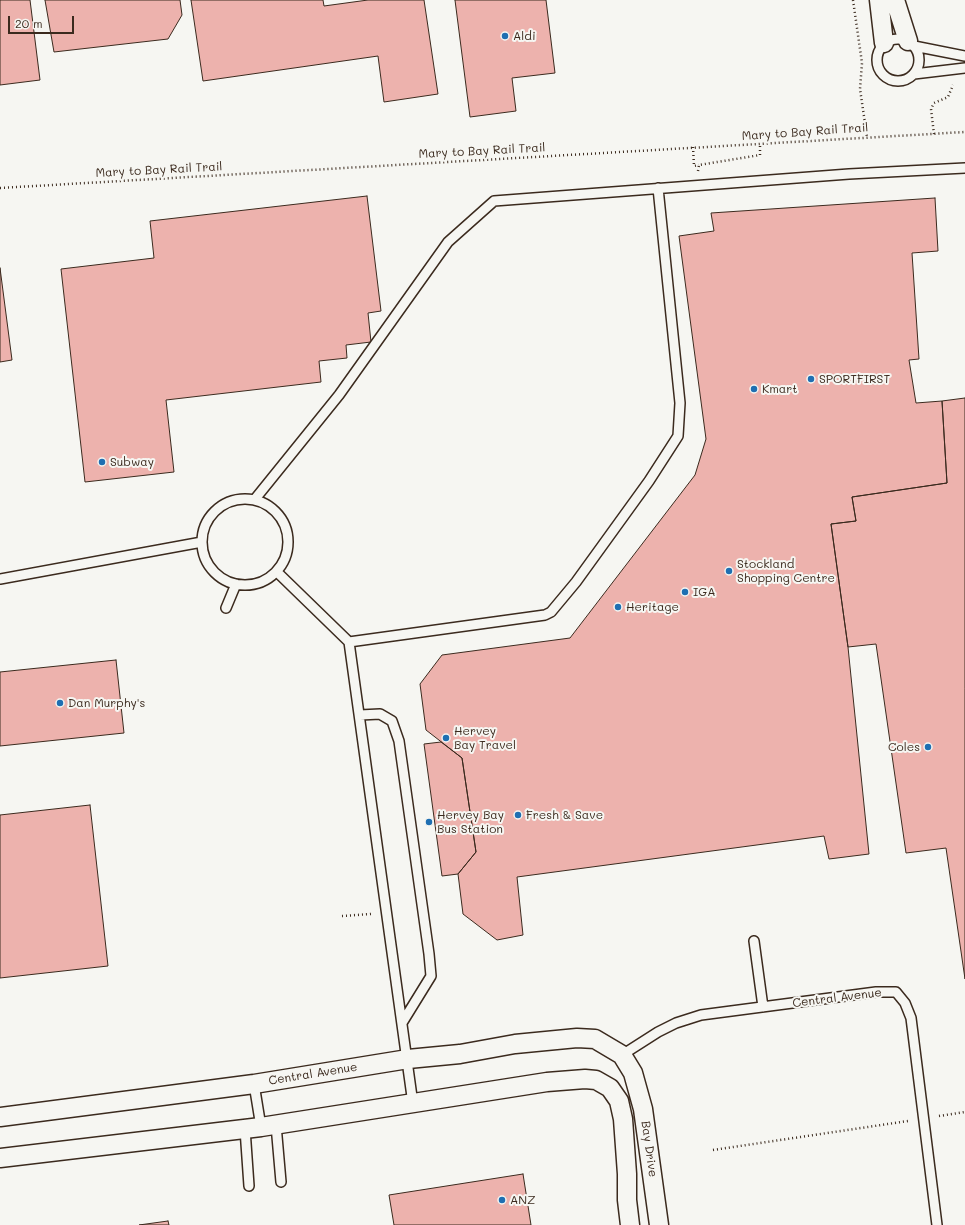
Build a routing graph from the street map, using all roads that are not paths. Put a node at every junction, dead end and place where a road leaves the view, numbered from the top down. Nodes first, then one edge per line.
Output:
1 (879, 0) edge
2 (895, 0) edge
3 (884, 43) junction
4 (911, 44) junction
5 (965, 56) edge
6 (965, 68) edge
7 (914, 74) junction
8 (965, 168) edge
9 (658, 188) junction
10 (255, 499) junction
11 (202, 542) junction
12 (276, 572) junction
13 (0, 579) edge
14 (236, 584) junction
15 (226, 608) dead end
16 (350, 642) junction
17 (360, 715) junction
18 (754, 941) dead end
19 (763, 1007) junction
20 (402, 1023) junction
21 (622, 1054) junction
22 (408, 1059) junction
23 (254, 1084) junction
24 (413, 1104) junction
25 (0, 1117) edge
26 (260, 1127) junction
27 (0, 1158) edge
28 (281, 1182) dead end
29 (249, 1186) dead end
30 (630, 1225) edge
31 (659, 1225) edge
32 (937, 1225) edge

1 - 3 street
2 - 4 street
3 - 4 lane
3 - 7 lane
4 - 5 lane
4 - 7 lane
6 - 7 lane
8 - 9 lane
9 - 10 lane
9 - 16 lane
10 - 11 lane
10 - 12 lane
11 - 13 lane
11 - 14 lane
12 - 14 lane
12 - 16 lane
14 - 15 lane
16 - 17 lane
17 - 20 lane
17 - 20 lane
18 - 19 lane
19 - 21 lane, Central Avenue
19 - 32 lane, Central Avenue
20 - 22 lane
21 - 22 street, Central Avenue
21 - 31 street, Bay Drive
22 - 23 street, Central Avenue
22 - 24 lane
23 - 25 street, Central Avenue
23 - 26 lane
24 - 26 street
24 - 30 street, Bay Drive
26 - 27 street
26 - 28 lane
26 - 29 lane

